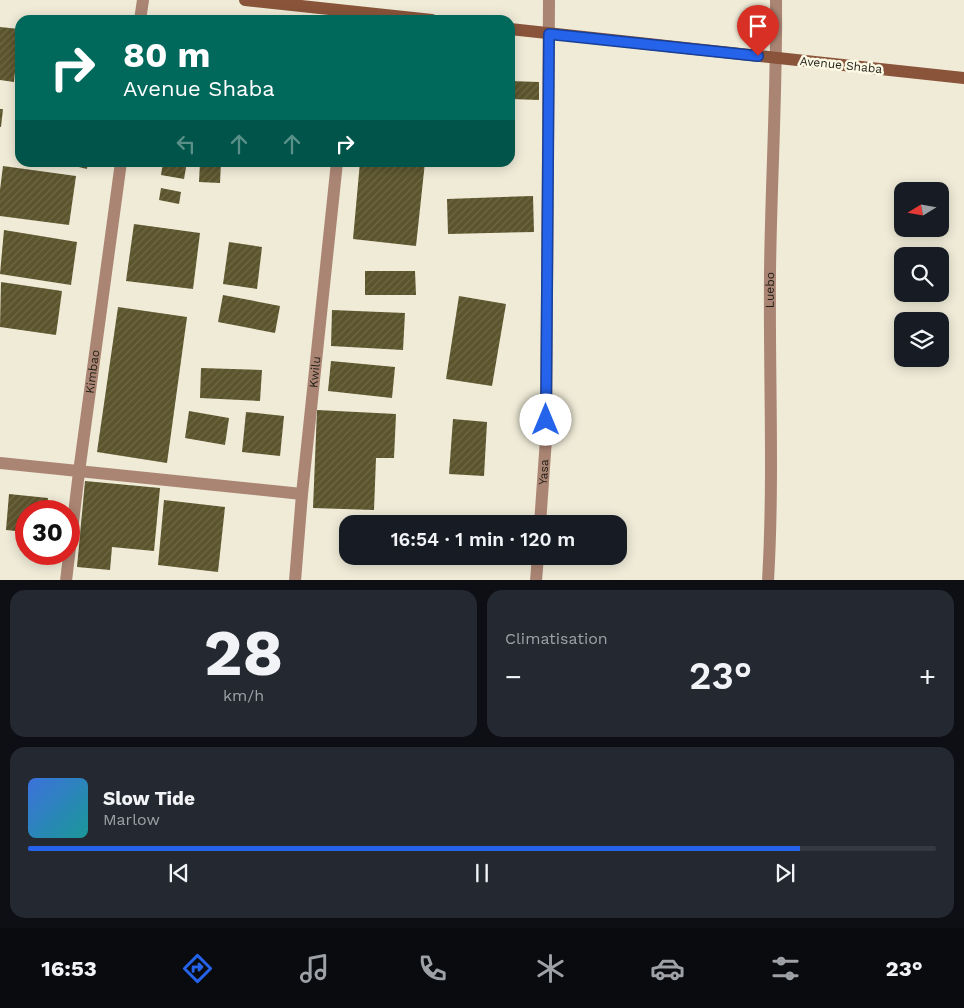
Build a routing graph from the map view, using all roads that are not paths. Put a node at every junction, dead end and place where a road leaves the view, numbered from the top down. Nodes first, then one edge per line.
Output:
1 (143, 0) edge
2 (245, 0) edge
3 (550, 0) edge
4 (776, 0) edge
5 (302, 3) edge
6 (141, 15) edge
7 (350, 15) edge
8 (515, 30) edge
9 (549, 34) junction
10 (776, 58) junction
11 (964, 78) edge
12 (120, 167) edge
13 (336, 167) edge
14 (0, 463) edge
15 (79, 472) junction
16 (302, 494) junction
17 (541, 515) edge
18 (537, 565) edge
19 (66, 580) edge
20 (296, 580) edge
21 (536, 580) edge
22 (768, 580) edge

1 - 6 street
2 - 5 street
3 - 9 street, Yasa
4 - 10 street, Luebo
5 - 7 street
8 - 9 street, Avenue Shaba
9 - 10 street, Avenue Shaba
9 - 17 street, Yasa
10 - 11 street, Avenue Shaba
10 - 22 street, Luebo
12 - 15 street, Kimbao
13 - 16 street, Kwilu
14 - 15 street
15 - 16 street
15 - 19 street, Kimbao
16 - 20 street, Kwilu
18 - 21 street

